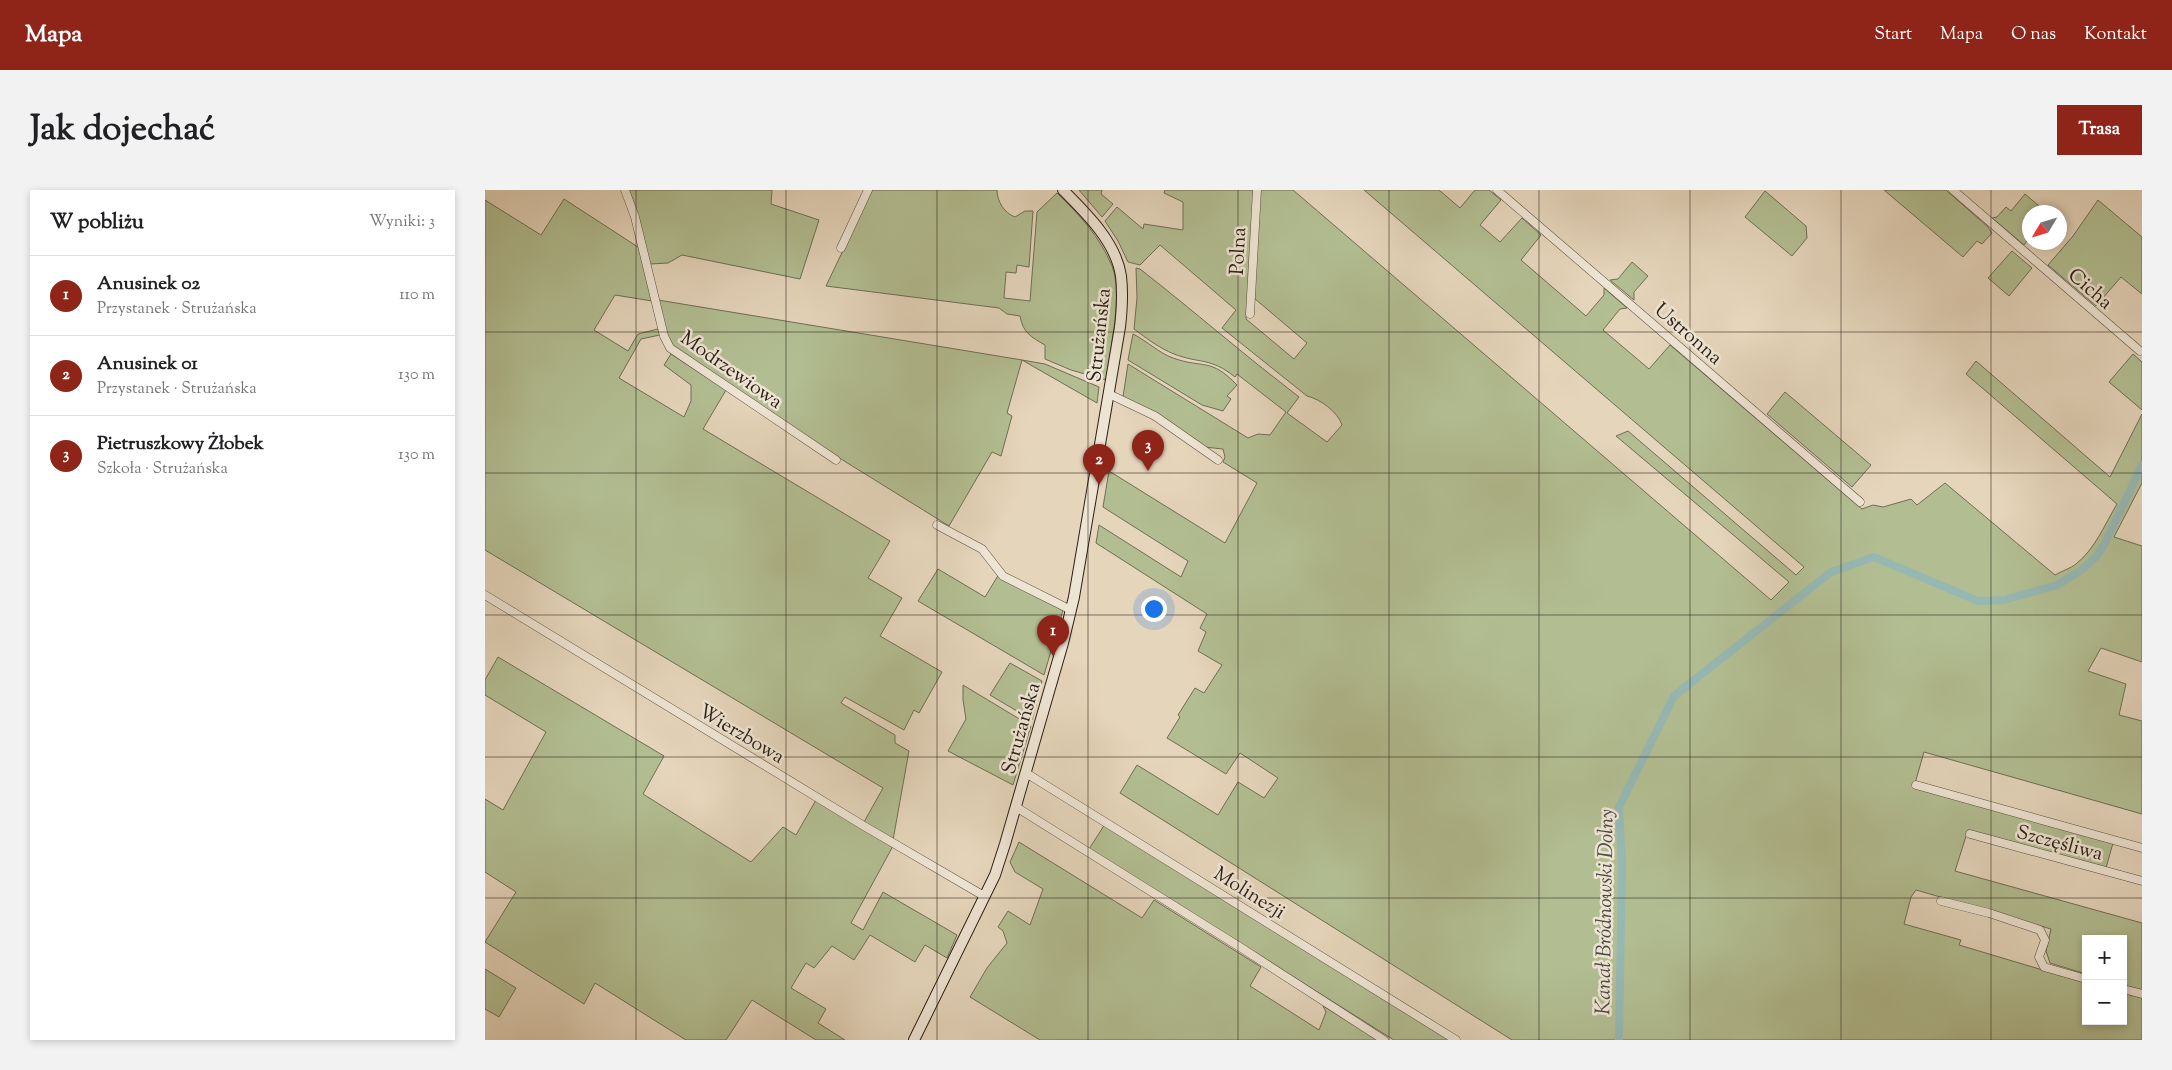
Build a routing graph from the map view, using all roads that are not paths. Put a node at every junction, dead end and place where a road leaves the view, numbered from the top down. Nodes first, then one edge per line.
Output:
1 (625, 190) edge
2 (868, 190) edge
3 (1063, 190) edge
4 (1257, 190) edge
5 (1497, 190) edge
6 (1953, 190) edge
7 (841, 248) dead end
8 (1250, 314) dead end
9 (2140, 351) dead end
10 (1109, 394) junction
11 (836, 460) dead end
12 (1218, 460) dead end
13 (1860, 502) dead end
14 (937, 525) dead end
15 (485, 595) edge
16 (1071, 610) junction
17 (1026, 773) junction
18 (1916, 785) dead end
19 (1016, 807) junction
20 (1970, 834) dead end
21 (2142, 848) edge
22 (2142, 881) edge
23 (984, 896) junction
24 (1941, 902) dead end
25 (2082, 978) edge
26 (2127, 990) edge
27 (2142, 994) edge
28 (914, 1040) edge
29 (1384, 1040) edge
30 (1456, 1040) edge

1 - 11 street, Modrzewiowa
2 - 7 street
3 - 10 main road, Strużańska
4 - 8 street, Polna
5 - 13 street, Ustronna
6 - 9 street, Cicha
10 - 12 street
10 - 16 main road, Strużańska
14 - 16 street
15 - 23 street, Wierzbowa
16 - 17 main road, Strużańska
17 - 19 main road, Strużańska
17 - 30 street, Molinezji
18 - 21 street
19 - 23 main road, Strużańska
19 - 29 street
20 - 22 street, Szczęśliwa
23 - 28 main road, Strużańska
24 - 25 street
26 - 27 street

